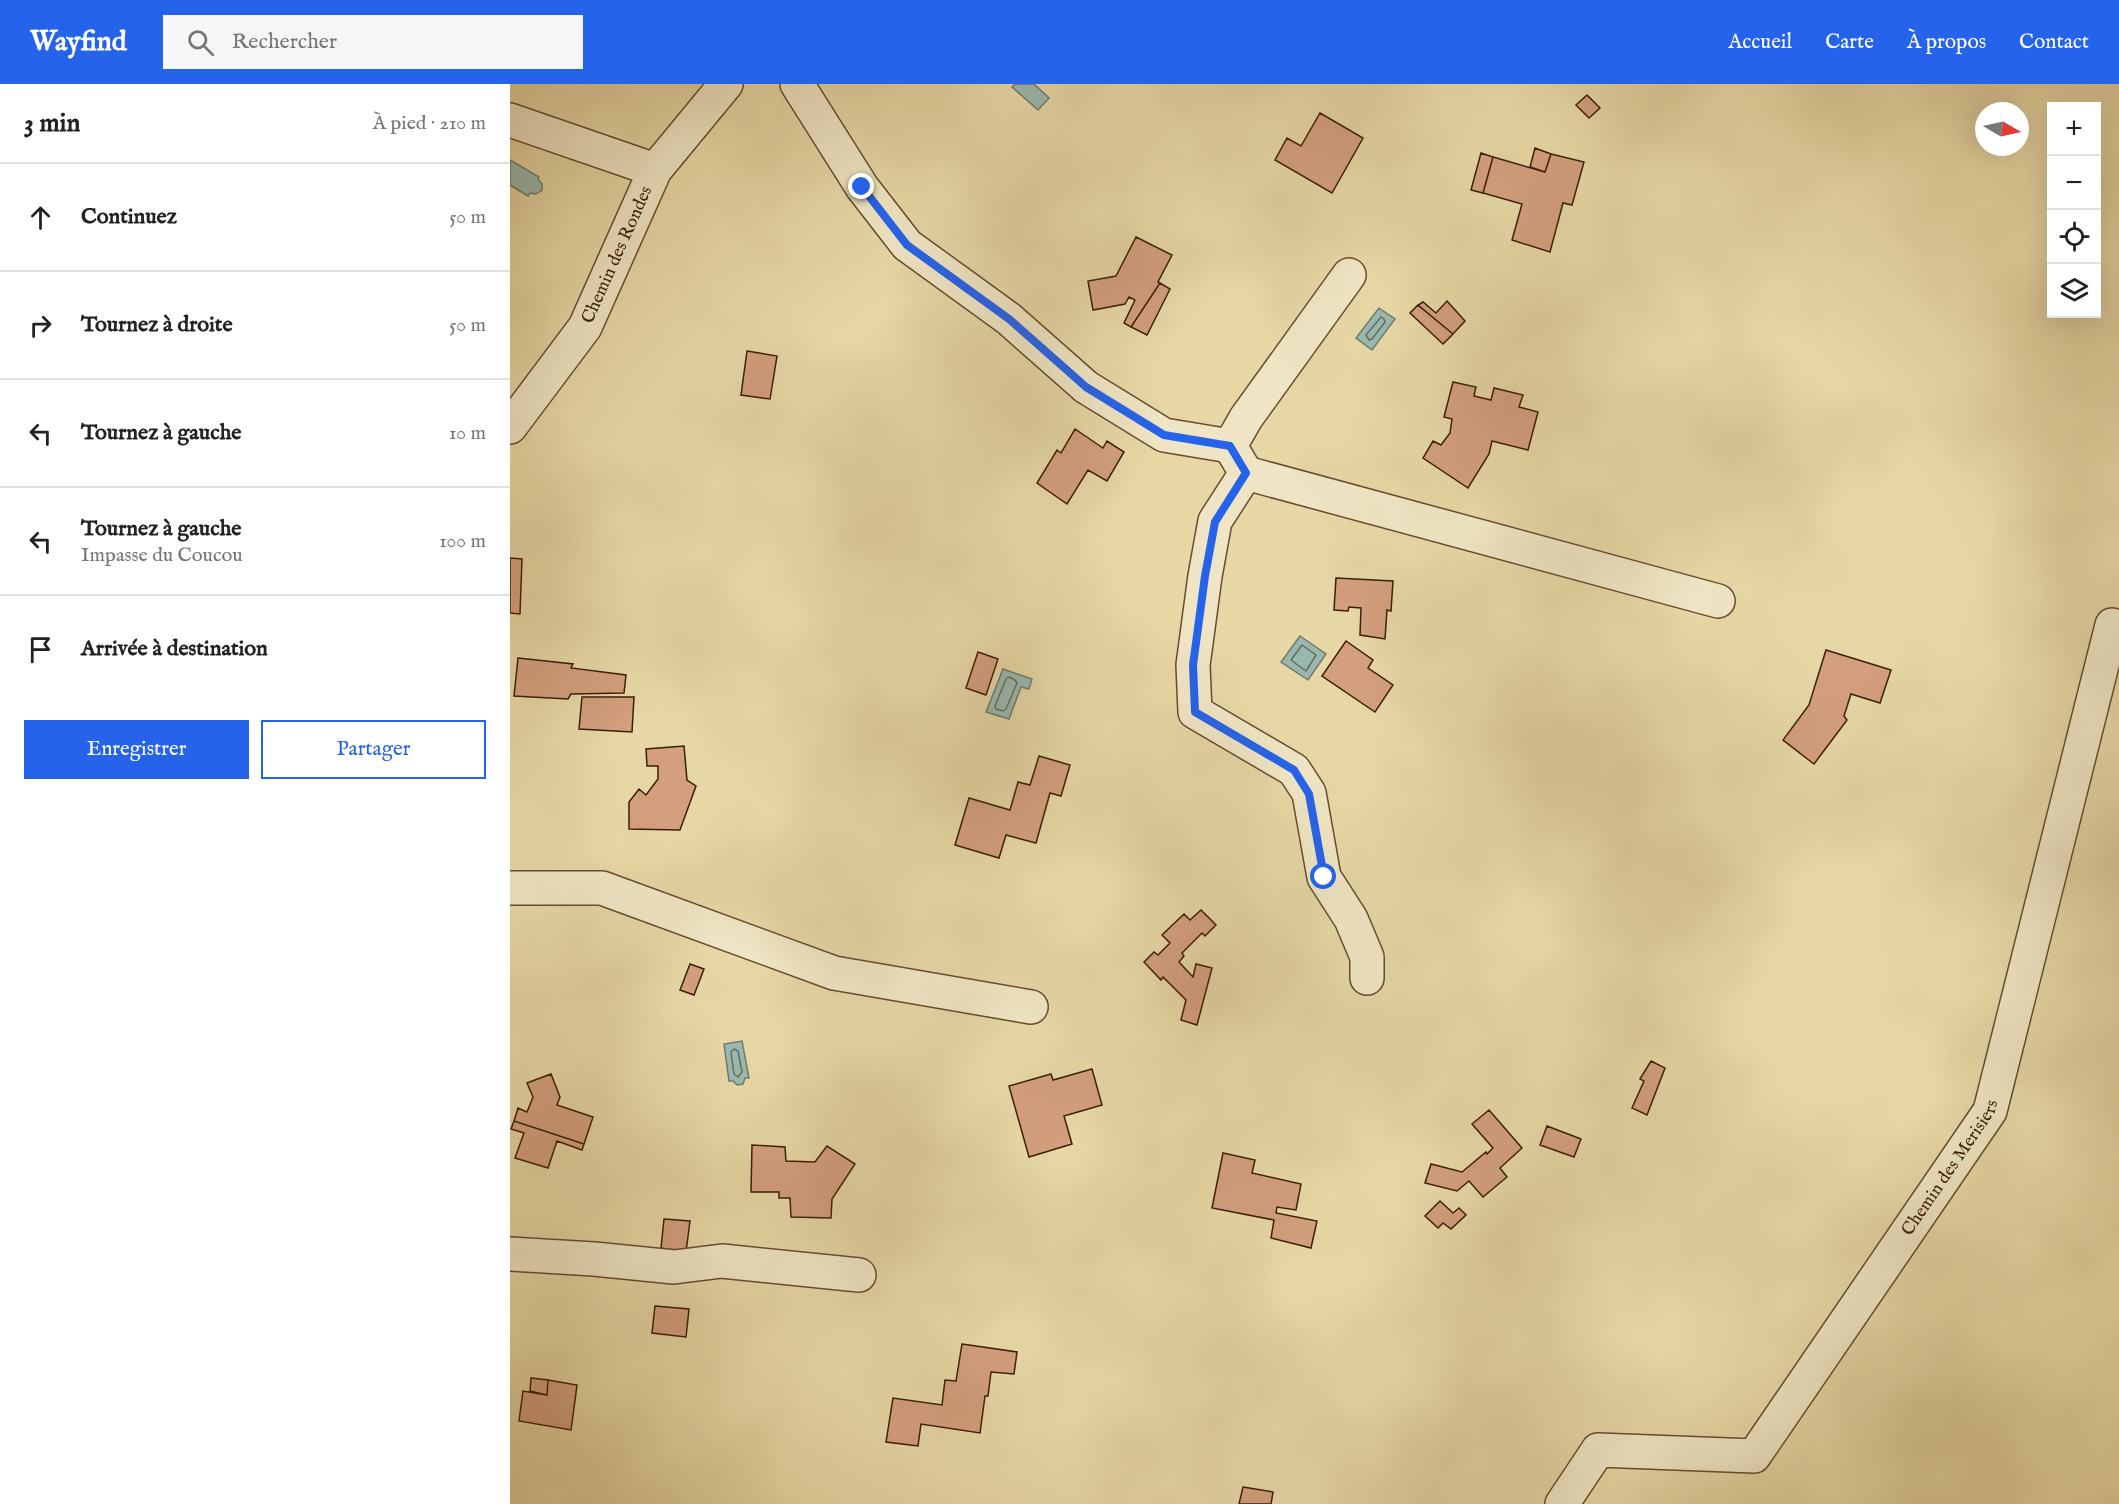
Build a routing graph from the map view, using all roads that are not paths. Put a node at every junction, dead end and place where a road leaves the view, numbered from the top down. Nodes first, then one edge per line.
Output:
1 (726, 84) edge
2 (797, 84) edge
3 (510, 120) edge
4 (655, 170) junction
5 (1349, 275) dead end
6 (510, 427) edge
7 (1238, 460) junction
8 (1718, 601) dead end
9 (2112, 625) dead end
10 (510, 888) edge
11 (1367, 978) dead end
12 (1031, 1008) dead end
13 (510, 1254) edge
14 (859, 1275) dead end
15 (1562, 1504) edge

1 - 4 street, Chemin des Rondes
2 - 7 street
3 - 4 street
4 - 6 street, Chemin des Rondes
5 - 7 street
7 - 8 street
7 - 11 street
9 - 15 street, Chemin des Merisiers
10 - 12 street
13 - 14 street

